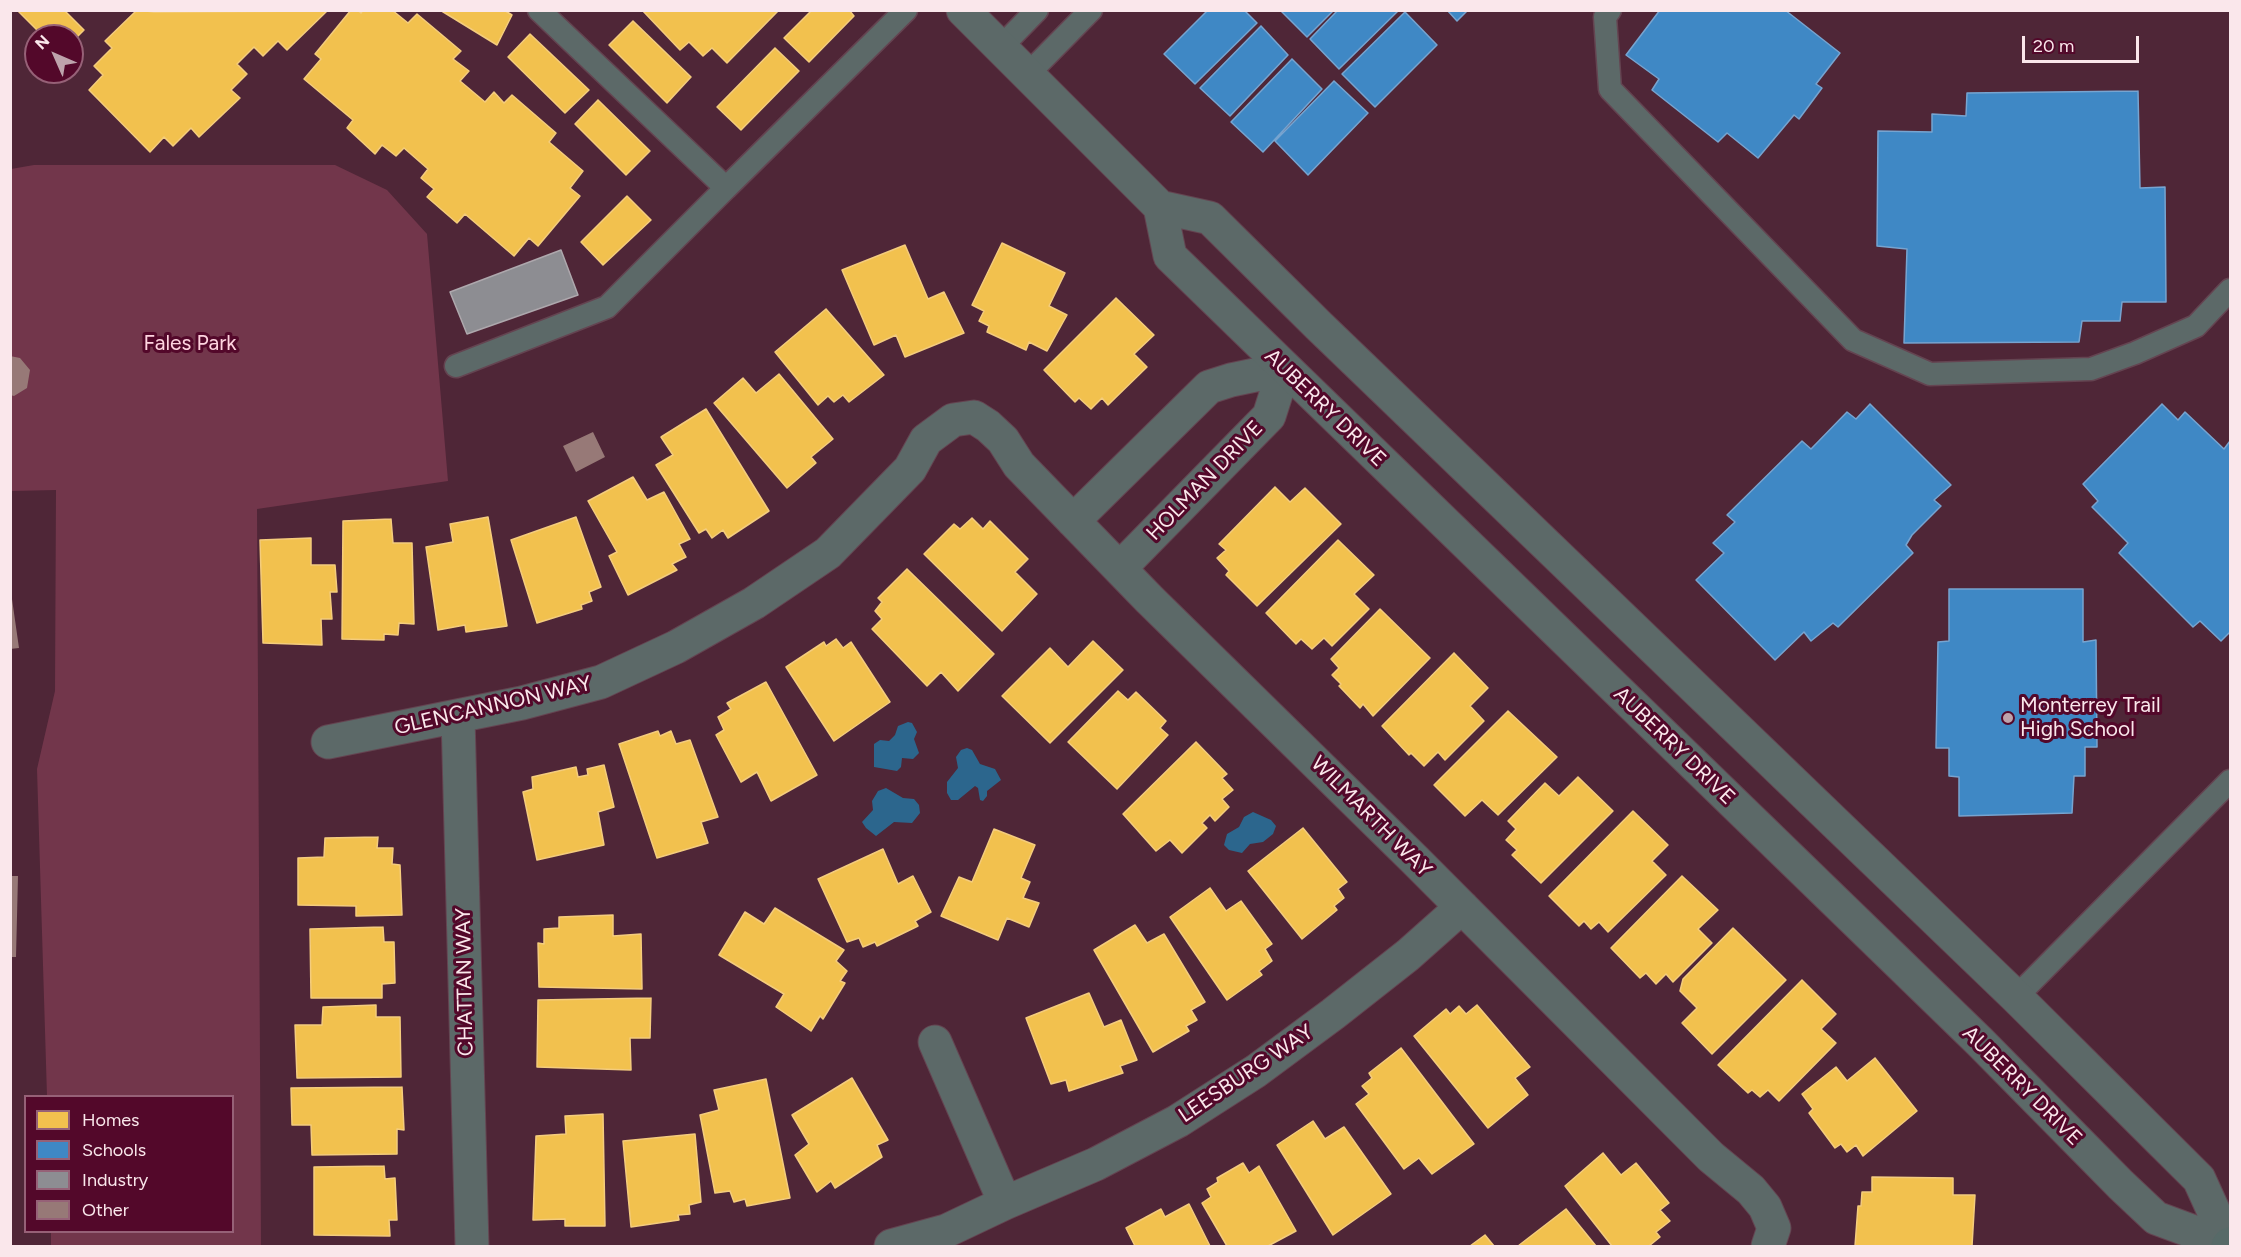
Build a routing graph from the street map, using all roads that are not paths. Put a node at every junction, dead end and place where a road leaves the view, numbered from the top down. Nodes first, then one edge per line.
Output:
1 (539, 10) edge
2 (906, 10) edge
3 (963, 10) edge
4 (1037, 10) edge
5 (1091, 10) edge
6 (1610, 10) edge
7 (1001, 47) junction
8 (1028, 74) junction
9 (726, 188) junction
10 (1160, 207) junction
11 (2230, 290) edge
12 (456, 366) dead end
13 (1284, 369) junction
14 (961, 418) joint
15 (1073, 521) junction
16 (1120, 568) junction
17 (458, 717) junction
18 (328, 741) dead end
19 (2230, 781) edge
20 (1462, 907) junction
21 (2016, 997) junction
22 (934, 1042) dead end
23 (1005, 1203) junction
24 (1771, 1237) edge
25 (2229, 1245) edge
26 (472, 1246) edge
27 (891, 1246) edge

1 - 9 lane
2 - 9 lane
3 - 7 street
4 - 7 lane
5 - 8 lane
6 - 11 lane
7 - 8 street
8 - 10 street
9 - 12 lane
10 - 13 street, AUBERRY DRIVE
10 - 21 street, AUBERRY DRIVE
13 - 15 street
13 - 16 street, HOLMAN DRIVE
13 - 25 street, AUBERRY DRIVE
14 - 15 street, WILMARTH WAY
14 - 17 street, GLENCANNON WAY
15 - 16 street, WILMARTH WAY
16 - 20 street, WILMARTH WAY
17 - 18 street, GLENCANNON WAY
17 - 26 street, CHATTAN WAY
19 - 21 lane
20 - 23 street, LEESBURG WAY
20 - 24 street, WILMARTH WAY
21 - 25 street, AUBERRY DRIVE
22 - 23 street
23 - 27 street, LEESBURG WAY

